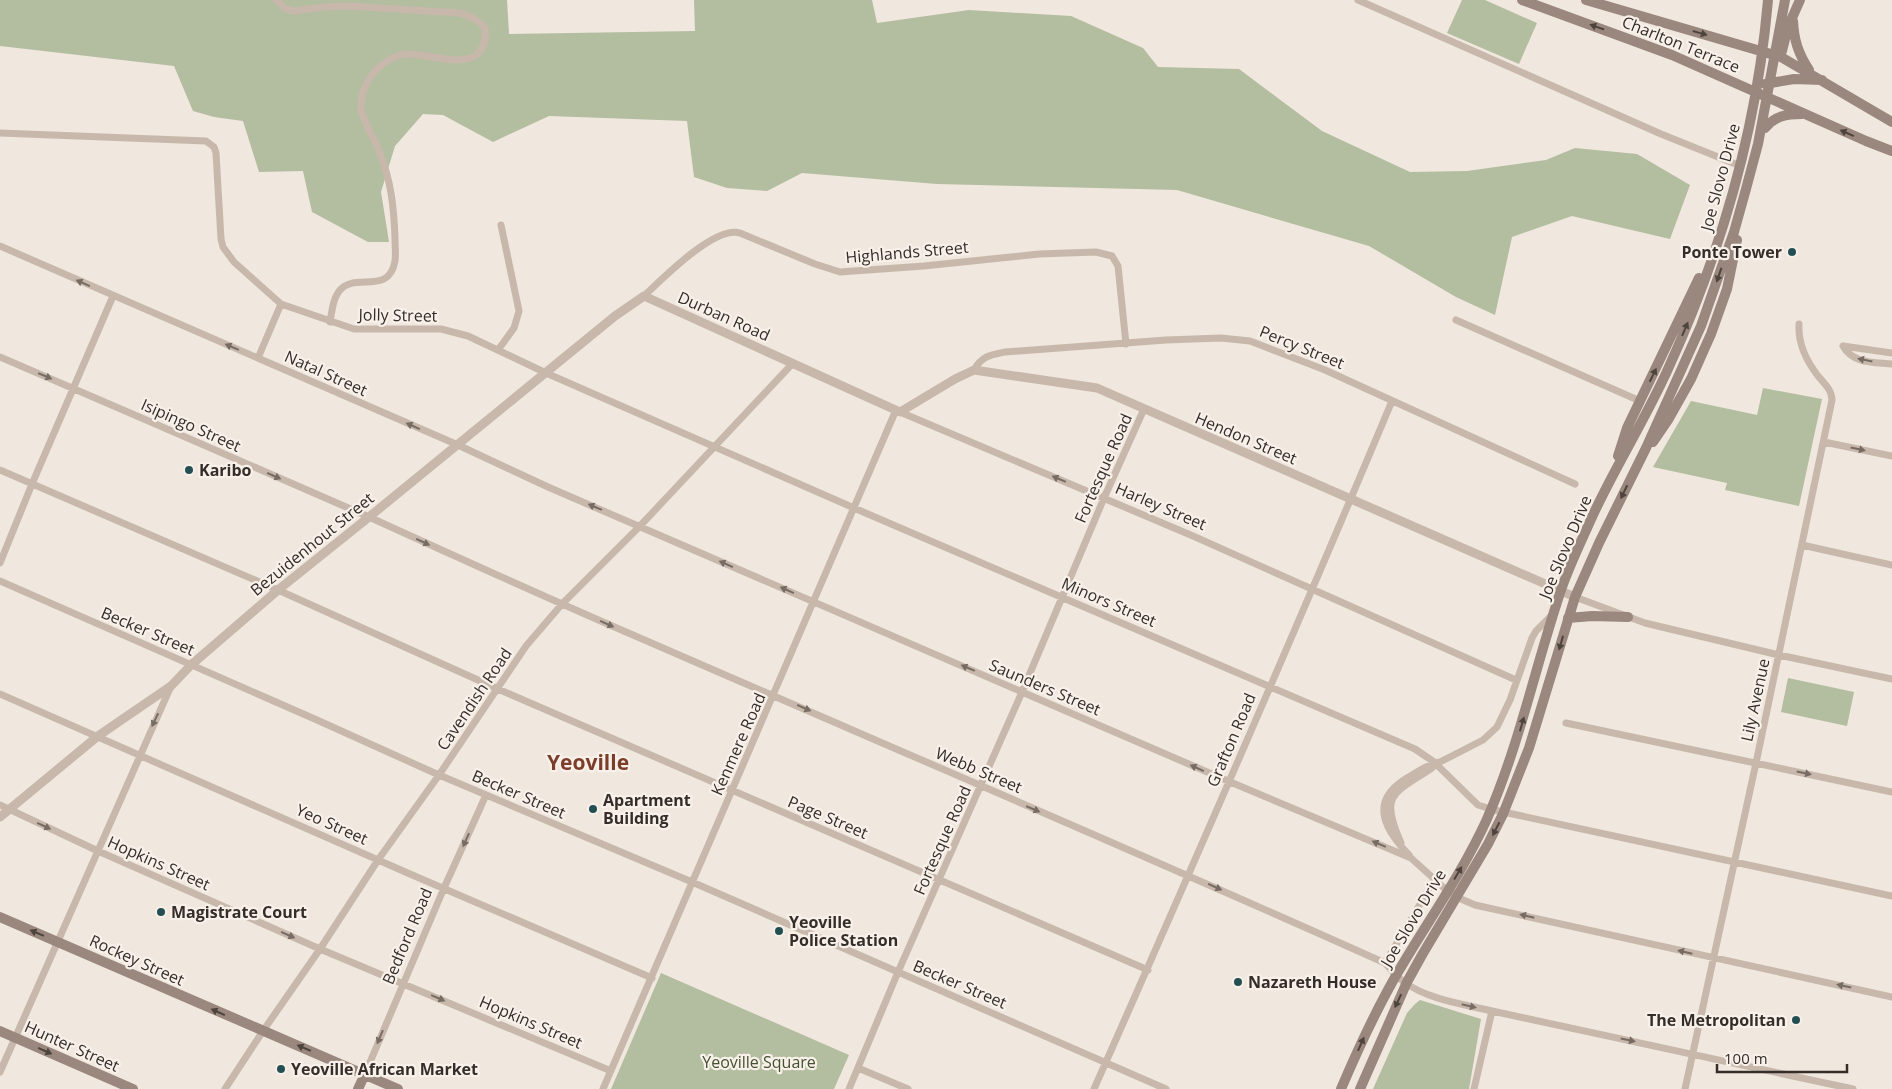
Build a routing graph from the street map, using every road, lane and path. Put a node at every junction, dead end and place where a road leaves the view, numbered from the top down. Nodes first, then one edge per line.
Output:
1 (276, 0) edge
2 (1358, 0) edge
3 (1522, 0) edge
4 (1586, 0) edge
5 (1768, 0) edge
6 (1785, 0) edge
7 (1800, 0) edge
8 (1794, 12) junction
9 (1781, 57) junction
10 (1812, 74) junction
11 (1822, 80) junction
12 (1776, 81) junction
13 (1756, 91) junction
14 (1771, 98) junction
15 (1805, 114) junction
16 (1892, 122) edge
17 (1765, 128) junction
18 (0, 133) edge
19 (1892, 151) edge
20 (1738, 165) junction
21 (501, 225) dead end
22 (0, 246) edge
23 (113, 296) junction
24 (644, 296) junction
25 (281, 304) junction
26 (1456, 320) dead end
27 (330, 322) junction
28 (1799, 324) dead end
29 (1126, 344) junction
30 (498, 350) junction
31 (1892, 353) edge
32 (0, 357) edge
33 (258, 358) junction
34 (793, 363) junction
35 (1892, 364) edge
36 (974, 370) junction
37 (546, 373) junction
38 (73, 388) junction
39 (1392, 401) junction
40 (1645, 403) junction
41 (1144, 409) junction
42 (898, 411) junction
43 (1824, 442) junction
44 (458, 445) junction
45 (716, 447) junction
46 (1646, 448) junction
47 (1892, 456) edge
48 (0, 470) edge
49 (32, 484) junction
50 (1575, 484) dead end
51 (1104, 498) junction
52 (1351, 500) junction
53 (854, 508) junction
54 (369, 517) junction
55 (640, 526) junction
56 (1802, 545) junction
57 (0, 563) edge
58 (1892, 565) edge
59 (0, 581) edge
60 (1311, 589) junction
61 (278, 590) junction
62 (1561, 590) junction
63 (1062, 597) junction
64 (1575, 597) junction
65 (814, 602) junction
66 (562, 604) junction
67 (1554, 613) junction
68 (1628, 617) junction
69 (1568, 618) junction
70 (1779, 655) junction
71 (191, 665) junction
72 (1892, 679) edge
73 (1516, 680) junction
74 (171, 686) junction
75 (1269, 686) junction
76 (498, 690) junction
77 (1022, 692) junction
78 (0, 694) edge
79 (774, 695) junction
80 (1566, 723) dead end
81 (98, 736) junction
82 (140, 754) junction
83 (1437, 763) junction
84 (1756, 763) junction
85 (439, 775) junction
86 (1228, 781) junction
87 (980, 787) junction
88 (733, 790) junction
89 (1892, 792) edge
90 (486, 795) junction
91 (0, 805) edge
92 (9, 809) junction
93 (0, 816) edge
94 (98, 851) junction
95 (1411, 858) junction
96 (378, 860) junction
97 (1734, 862) junction
98 (1187, 874) junction
99 (939, 879) junction
100 (1435, 879) junction
101 (692, 882) junction
102 (444, 888) junction
103 (1892, 896) edge
104 (0, 917) edge
105 (57, 942) junction
106 (320, 949) junction
107 (1713, 958) junction
108 (1384, 963) junction
109 (1148, 970) junction
110 (898, 972) junction
111 (652, 978) junction
112 (403, 983) junction
113 (1892, 996) edge
114 (1492, 1011) junction
115 (0, 1031) edge
116 (263, 1031) junction
117 (15, 1038) junction
118 (1692, 1054) junction
119 (1106, 1062) junction
120 (858, 1068) junction
121 (611, 1071) junction
122 (0, 1072) edge
123 (365, 1074) junction
124 (133, 1089) edge
125 (225, 1089) edge
126 (358, 1089) edge
127 (398, 1089) edge
128 (603, 1089) edge
129 (849, 1089) edge
130 (908, 1089) edge
131 (1094, 1089) edge
132 (1166, 1089) edge
133 (1341, 1089) edge
134 (1360, 1089) edge
135 (1474, 1089) edge
136 (1685, 1089) edge
137 (1854, 1089) edge

1 - 27 street
2 - 20 street
13 -> 3 main road, Charlton Terrace
4 -> 9 main road, Charlton Terrace
40 -> 5 main road, Joe Slovo Drive
6 -> 46 main road, Joe Slovo Drive
7 - 8 main road
8 - 9 main road
8 - 10 main road
9 - 10 main road, Charlton Terrace
9 - 12 main road
10 - 11 main road, Charlton Terrace
11 - 12 main road
11 - 16 main road, Charlton Terrace
12 - 13 main road
12 - 14 main road
13 - 14 main road, Charlton Terrace
13 - 20 main road
14 - 15 main road, Charlton Terrace
14 - 17 main road
15 - 17 main road
19 -> 15 main road, Charlton Terrace
17 - 46 main road
18 - 25 street, Jolly Street
40 -> 20 main road
21 - 30 street
23 -> 22 street, Natal Street
33 -> 23 street, Natal Street
23 - 38 street
24 - 29 street, Highlands Street
24 - 34 street, Durban Road
24 - 37 street, Bezuidenhout Street
25 - 27 street, Jolly Street
25 - 33 street
26 - 40 street
27 - 30 street, Jolly Street
28 - 43 street, Lily Avenue
29 - 36 street, Percy Street
29 - 39 street, Percy Street
30 - 37 street, Jolly Street
35 -> 31 street
32 -> 38 street, Isipingo Street
44 -> 33 street, Natal Street
34 - 42 street, Harley Street
34 - 45 street, Cavendish Road
36 - 41 street, Hendon Street
36 - 42 street
37 - 44 street, Bezuidenhout Street
37 - 45 street, Jolly Street
38 - 49 street
38 -> 54 street, Isipingo Street
39 - 50 street, Percy Street
39 - 52 street, Grafton Road
40 - 62 main road, Joe Slovo Drive
41 - 51 street, Fortesque Road
41 - 52 street, Hendon Street
51 -> 42 street, Harley Street
42 - 53 street, Kenmere Road
43 -> 47 street
43 - 56 street, Lily Avenue
44 - 54 street, Bezuidenhout Street
55 -> 44 street, Natal Street
45 - 53 street, Minors Street
45 - 55 street, Cavendish Road
46 -> 64 main road, Joe Slovo Drive
48 - 49 street, Page Street
49 - 57 street
49 - 61 street, Page Street
51 - 60 street, Harley Street
51 - 63 street, Fortesque Road
52 - 60 street, Grafton Road
52 - 62 street, Hendon Street
53 - 63 street, Minors Street
53 - 65 street, Kenmere Road
54 - 61 street, Bezuidenhout Street
54 -> 66 street, Isipingo Street
65 -> 55 street, Saunders Street
55 - 66 street, Cavendish Road
56 - 58 street
56 - 70 street, Lily Avenue
59 - 71 street, Becker Street
60 - 73 street, Harley Street
60 - 75 street, Grafton Road
61 - 71 street, Bezuidenhout Street
61 - 76 street, Page Street
62 - 64 street, Hendon Street
62 - 67 main road, Joe Slovo Drive
63 - 75 street, Minors Street
63 - 77 street, Fortesque Road
64 - 68 street
64 - 69 main road, Joe Slovo Drive
77 -> 65 street, Saunders Street
65 - 79 street, Kenmere Road
66 - 76 street, Cavendish Road
66 -> 79 street, Webb Street
67 - 73 street
133 -> 67 main road, Joe Slovo Drive
68 - 69 main road
68 - 70 street
69 -> 134 main road, Joe Slovo Drive
70 - 72 street
70 - 84 street, Lily Avenue
71 - 74 street, Bezuidenhout Street
71 - 85 street, Becker Street
73 - 83 street
74 - 81 street, Bezuidenhout Street
74 -> 82 street
75 - 83 street, Minors Street
75 - 86 street, Grafton Road
76 - 85 street, Cavendish Road
76 - 88 street, Page Street
86 -> 77 street, Saunders Street
77 - 87 street, Fortesque Road
78 - 81 street, Yeo Street
79 -> 87 street, Webb Street
79 - 88 street, Kenmere Road
80 - 84 street
81 - 82 street, Yeo Street
81 - 92 street, Bezuidenhout Street
82 - 94 street
82 - 96 street, Yeo Street
83 - 95 street
83 - 97 street, Minors Street
84 -> 89 street
84 - 97 street, Lily Avenue
85 - 90 street, Becker Street
85 - 96 street, Cavendish Road
95 -> 86 street, Saunders Street
86 - 98 street, Grafton Road
87 -> 98 street, Webb Street
87 - 99 street, Fortesque Road
88 - 99 street, Page Street
88 - 101 street, Kenmere Road
90 - 101 street, Becker Street
90 -> 102 street, Bedford Road
91 - 92 street, Hopkins Street
92 - 93 street, Bezuidenhout Street
92 -> 94 street, Hopkins Street
94 - 105 street
94 -> 106 street, Hopkins Street
95 - 100 street, Saunders Street
96 - 102 street, Yeo Street
96 - 106 street, Cavendish Road
97 - 103 street
97 - 107 street, Lily Avenue
98 -> 108 street, Webb Street
98 - 109 street, Grafton Road
99 - 109 street, Page Street
99 - 110 street, Fortesque Road
107 -> 100 street, Saunders Street
100 - 108 street
101 - 110 street, Becker Street
101 - 111 street, Kenmere Road
102 - 111 street, Yeo Street
102 - 112 street, Bedford Road
105 -> 104 main road, Rockey Street
116 -> 105 main road, Rockey Street
105 - 117 street
106 - 112 street, Hopkins Street
106 - 116 street, Cavendish Road
113 -> 107 street, Saunders Street
107 - 118 street, Lily Avenue
108 -> 114 street
109 - 119 street, Grafton Road
110 - 119 street, Becker Street
110 - 120 street, Fortesque Road
111 - 121 street, Kenmere Road
112 -> 121 street, Hopkins Street
112 -> 123 street, Bedford Road
114 -> 118 street
114 - 135 street
115 - 117 main road, Hunter Street
123 -> 116 main road, Rockey Street
116 - 125 street, Cavendish Road
117 - 122 street
117 -> 124 main road, Hunter Street
118 - 136 street, Lily Avenue
118 - 137 street
119 - 131 street, Grafton Road
119 - 132 street, Becker Street
120 - 129 street, Fortesque Road
120 - 130 street
121 - 128 street, Kenmere Road
123 - 126 main road, Bedford Road
123 - 127 main road, Rockey Street

